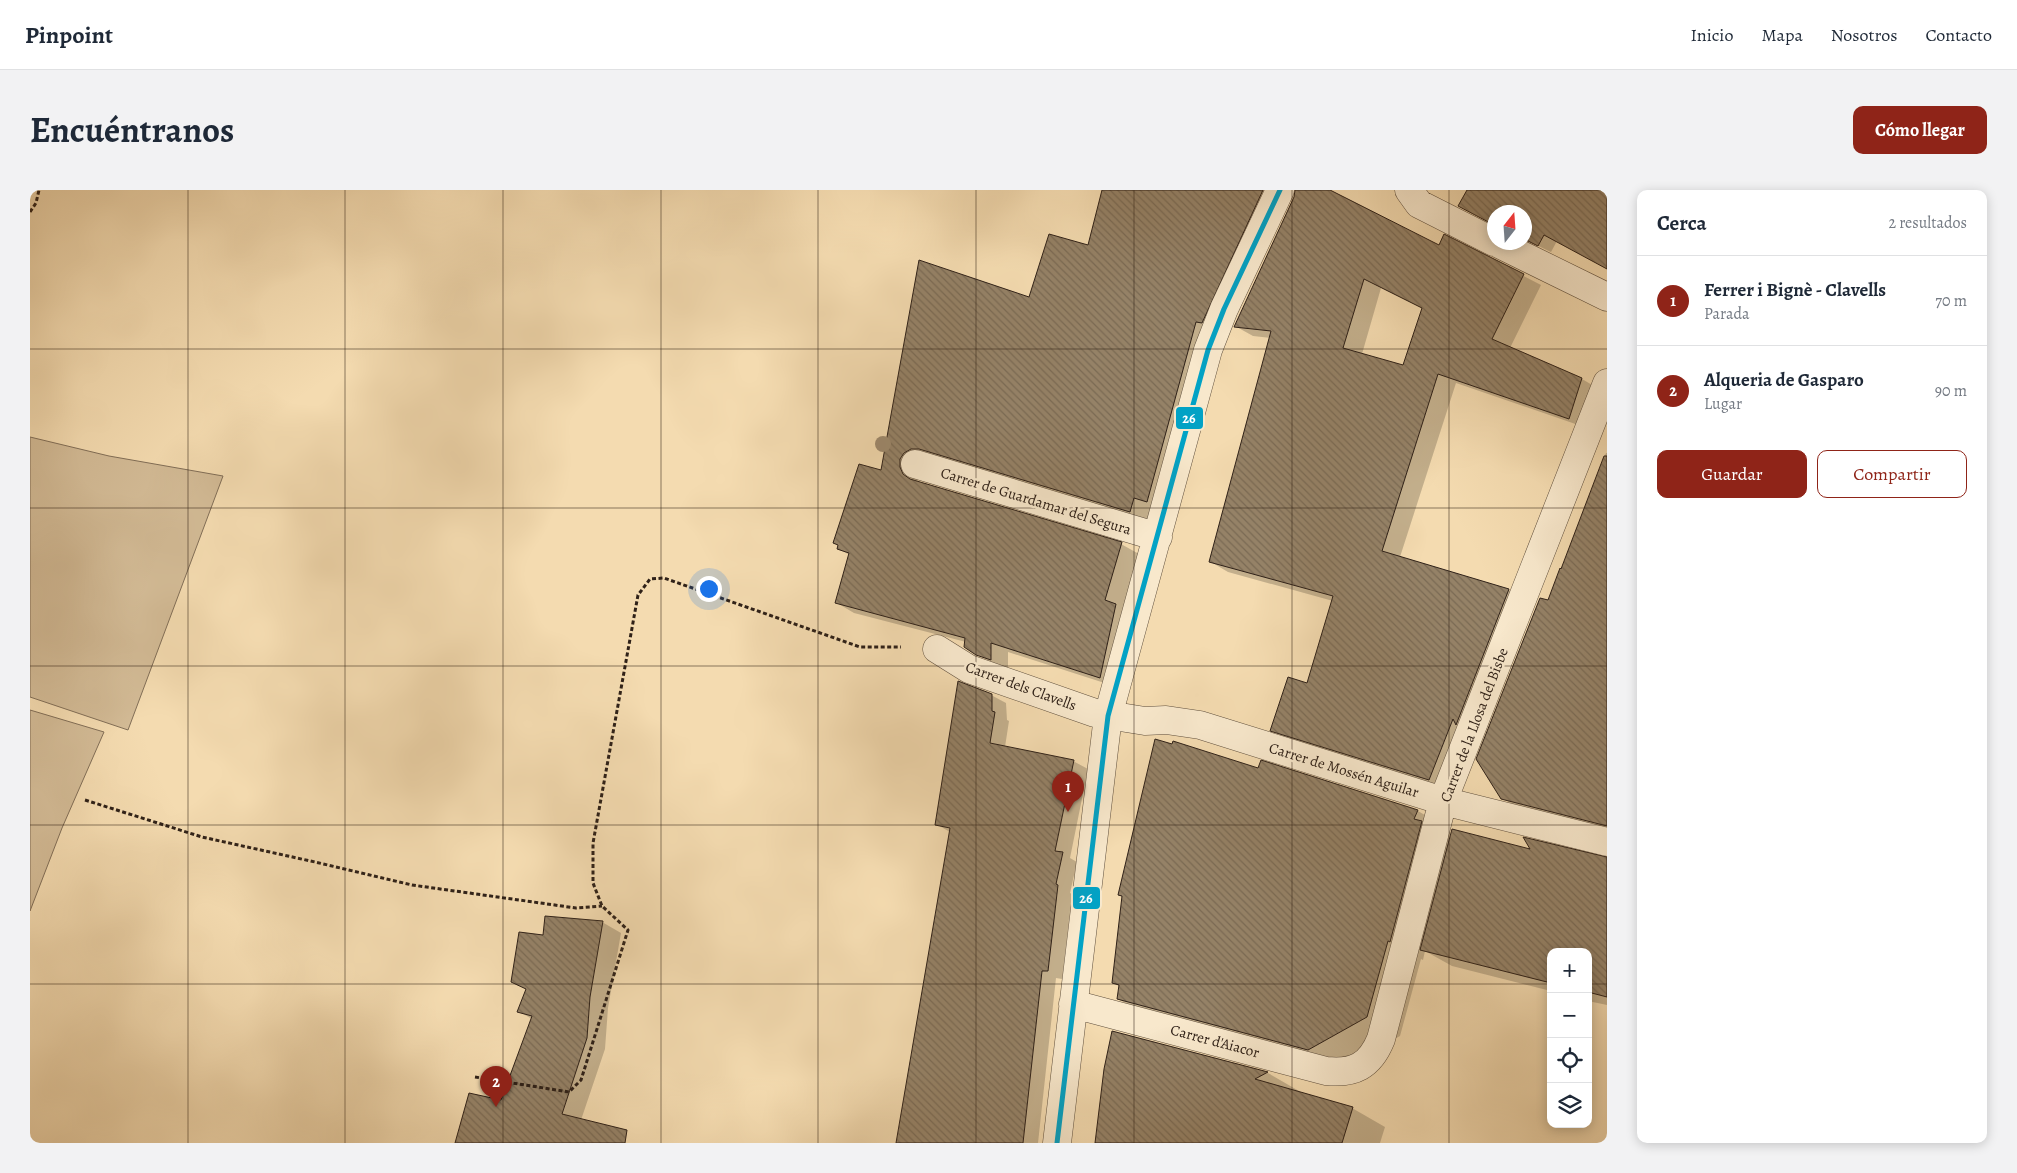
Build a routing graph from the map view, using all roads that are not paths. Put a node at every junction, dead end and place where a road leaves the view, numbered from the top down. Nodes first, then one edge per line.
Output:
1 (1280, 190) edge
2 (1409, 190) edge
3 (1439, 199) edge
4 (1487, 236) edge
5 (1511, 250) edge
6 (1607, 297) edge
7 (1607, 383) edge
8 (1599, 427) edge
9 (914, 464) dead end
10 (1158, 537) junction
11 (936, 649) road end
12 (1108, 716) junction
13 (1443, 801) junction
14 (1607, 842) edge
15 (1073, 1004) junction
16 (1357, 1068) joint
17 (1057, 1143) edge

1 - 10 street
2 - 3 street
3 - 4 street
5 - 6 street
7 - 8 street, Carrer de la Llosa del Bisbe
8 - 13 street, Carrer de la Llosa del Bisbe
9 - 10 street, Carrer de Guardamar del Segura
10 - 12 street
11 - 12 street, Carrer dels Clavells
12 - 13 street, Carrer de Mossén Aguilar
12 - 15 street
13 - 14 street, Carrer de Mossén Aguilar
13 - 16 street, Carrer de la Llosa del Bisbe
15 - 16 street, Carrer d'Aiacor
15 - 17 street

